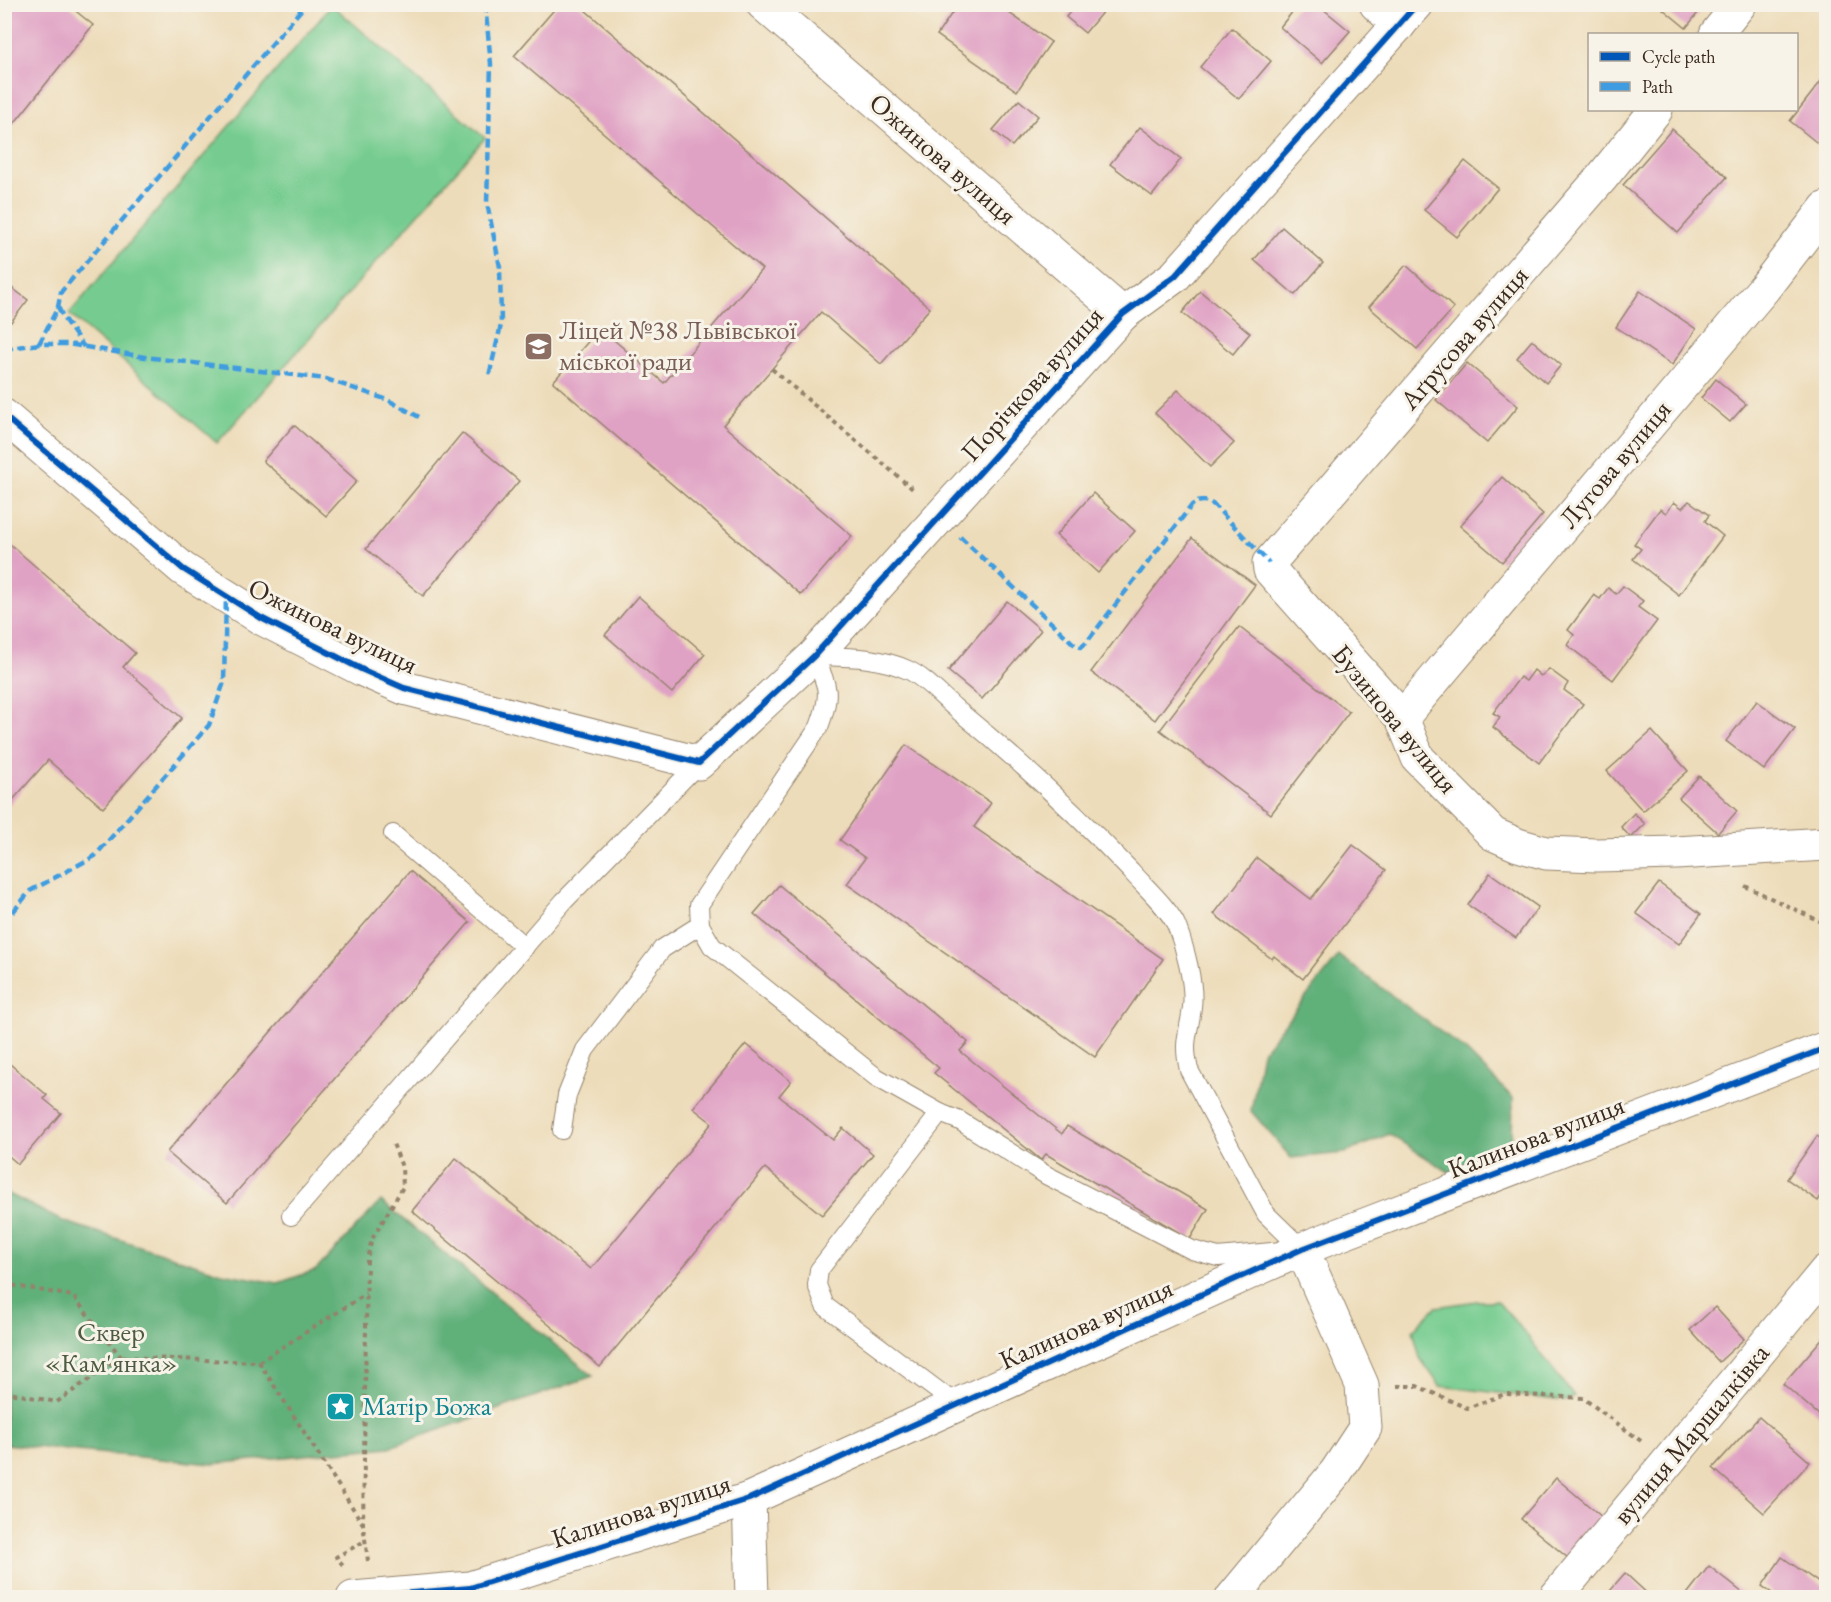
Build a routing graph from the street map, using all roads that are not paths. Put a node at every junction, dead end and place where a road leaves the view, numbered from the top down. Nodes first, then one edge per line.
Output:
1 (763, 4) edge
2 (1740, 4) edge
3 (1397, 11) edge
4 (1717, 33) edge
5 (1655, 111) edge
6 (1827, 208) edge
7 (1123, 314) junction
8 (4, 416) edge
9 (1269, 563) joint
10 (814, 656) junction
11 (1402, 718) junction
12 (699, 763) junction
13 (393, 834) dead end
14 (1827, 844) edge
15 (700, 925) junction
16 (525, 947) junction
17 (1827, 1048) edge
18 (940, 1113) junction
19 (562, 1130) dead end
20 (291, 1216) dead end
21 (1302, 1249) junction
22 (1827, 1271) edge
23 (957, 1405) junction
24 (749, 1499) junction
25 (361, 1584) edge
26 (467, 1593) edge
27 (752, 1598) edge
28 (1232, 1598) edge
29 (1555, 1598) edge

1 - 7 street, Ожинова вулиця
2 - 4 street
3 - 7 street, Порічкова вулиця
5 - 9 street, Аґрусова вулиця
6 - 11 street, Лугова вулиця
7 - 10 street, Порічкова вулиця
8 - 12 street, Ожинова вулиця
9 - 11 street, Бузинова вулиця
10 - 12 street, Порічкова вулиця
10 - 15 lane
10 - 21 lane
11 - 14 street, Бузинова вулиця
12 - 16 lane
13 - 16 lane
15 - 18 lane
15 - 19 lane
16 - 20 lane
17 - 21 street, Калинова вулиця
18 - 21 lane
18 - 23 lane
21 - 23 street, Калинова вулиця
21 - 28 street
22 - 29 street, вулиця Маршалківка
23 - 24 street, Калинова вулиця
24 - 26 street, Калинова вулиця
24 - 27 street
25 - 26 street, Калинова вулиця

